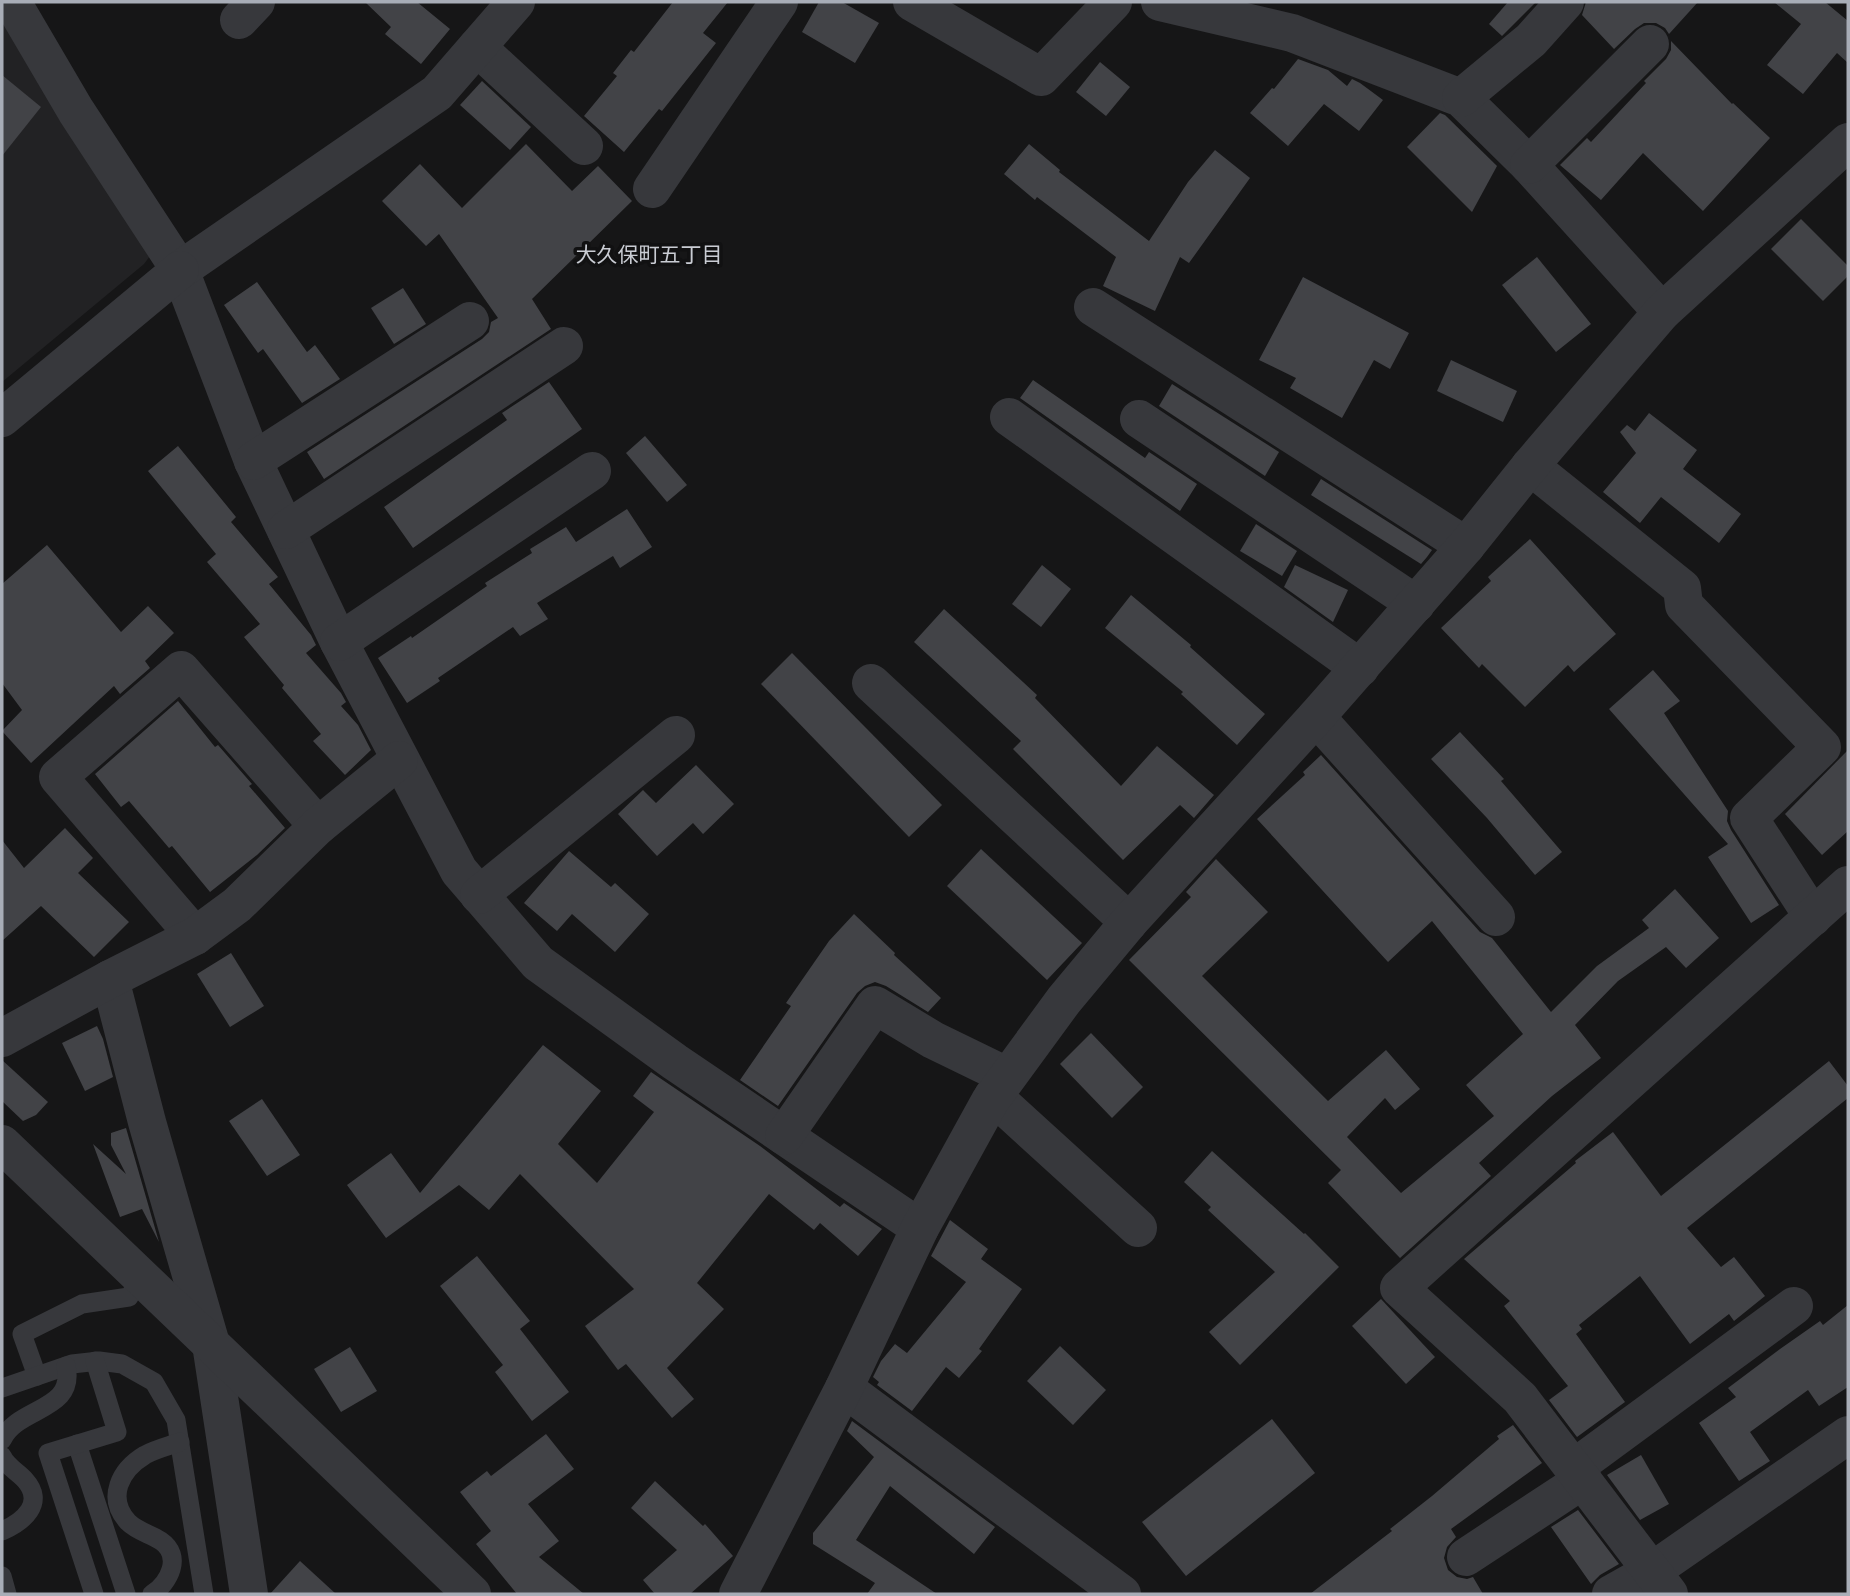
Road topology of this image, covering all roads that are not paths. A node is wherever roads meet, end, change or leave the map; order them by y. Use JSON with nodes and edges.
{"nodes":[{"id":1,"x":12,"y":2,"type":"edge"},
{"id":2,"x":779,"y":2,"type":"edge"},
{"id":3,"x":912,"y":2,"type":"edge"},
{"id":4,"x":1113,"y":2,"type":"edge"},
{"id":5,"x":1160,"y":2,"type":"edge"},
{"id":6,"x":1565,"y":2,"type":"edge"},
{"id":7,"x":492,"y":18,"type":"edge"},
{"id":8,"x":1650,"y":44,"type":"dead end"},
{"id":9,"x":1461,"y":98,"type":"junction"},
{"id":10,"x":1848,"y":142,"type":"edge"},
{"id":11,"x":583,"y":146,"type":"dead end"},
{"id":12,"x":1529,"y":165,"type":"junction"},
{"id":13,"x":652,"y":189,"type":"dead end"},
{"id":14,"x":180,"y":270,"type":"junction"},
{"id":15,"x":1093,"y":307,"type":"dead end"},
{"id":16,"x":1662,"y":312,"type":"junction"},
{"id":17,"x":470,"y":321,"type":"dead end"},
{"id":18,"x":564,"y":346,"type":"dead end"},
{"id":19,"x":1009,"y":417,"type":"dead end"},
{"id":20,"x":2,"y":418,"type":"edge"},
{"id":21,"x":1139,"y":419,"type":"dead end"},
{"id":22,"x":253,"y":461,"type":"junction"},
{"id":23,"x":1530,"y":466,"type":"junction"},
{"id":24,"x":592,"y":471,"type":"dead end"},
{"id":25,"x":286,"y":530,"type":"junction"},
{"id":26,"x":1466,"y":546,"type":"junction"},
{"id":27,"x":1416,"y":604,"type":"junction"},
{"id":28,"x":339,"y":642,"type":"junction"},
{"id":29,"x":1360,"y":668,"type":"junction"},
{"id":30,"x":871,"y":683,"type":"dead end"},
{"id":31,"x":1316,"y":718,"type":"junction"},
{"id":32,"x":676,"y":735,"type":"dead end"},
{"id":33,"x":399,"y":760,"type":"junction"},
{"id":34,"x":318,"y":826,"type":"junction"},
{"id":35,"x":1848,"y":885,"type":"edge"},
{"id":36,"x":479,"y":895,"type":"junction"},
{"id":37,"x":1496,"y":917,"type":"dead end"},
{"id":38,"x":1813,"y":917,"type":"junction"},
{"id":39,"x":1129,"y":922,"type":"junction"},
{"id":40,"x":195,"y":936,"type":"junction"},
{"id":41,"x":110,"y":979,"type":"junction"},
{"id":42,"x":2,"y":1038,"type":"edge"},
{"id":43,"x":1000,"y":1086,"type":"junction"},
{"id":44,"x":784,"y":1136,"type":"junction"},
{"id":45,"x":2,"y":1144,"type":"edge"},
{"id":46,"x":920,"y":1228,"type":"junction"},
{"id":47,"x":1138,"y":1228,"type":"dead end"},
{"id":48,"x":141,"y":1278,"type":"junction"},
{"id":49,"x":1794,"y":1306,"type":"dead end"},
{"id":50,"x":211,"y":1344,"type":"junction"},
{"id":51,"x":95,"y":1361,"type":"junction"},
{"id":52,"x":66,"y":1366,"type":"junction"},
{"id":53,"x":37,"y":1376,"type":"junction"},
{"id":54,"x":2,"y":1388,"type":"edge"},
{"id":55,"x":844,"y":1388,"type":"junction"},
{"id":56,"x":1848,"y":1435,"type":"edge"},
{"id":57,"x":2,"y":1440,"type":"edge"},
{"id":58,"x":180,"y":1442,"type":"junction"},
{"id":59,"x":77,"y":1444,"type":"junction"},
{"id":60,"x":2,"y":1455,"type":"edge"},
{"id":61,"x":1579,"y":1474,"type":"junction"},
{"id":62,"x":2,"y":1531,"type":"edge"},
{"id":63,"x":1466,"y":1557,"type":"dead end"},
{"id":64,"x":2,"y":1576,"type":"edge"},
{"id":65,"x":1660,"y":1583,"type":"edge"},
{"id":66,"x":8,"y":1594,"type":"edge"},
{"id":67,"x":94,"y":1594,"type":"edge"},
{"id":68,"x":126,"y":1594,"type":"edge"},
{"id":69,"x":152,"y":1594,"type":"edge"},
{"id":70,"x":204,"y":1594,"type":"edge"},
{"id":71,"x":249,"y":1594,"type":"edge"},
{"id":72,"x":472,"y":1594,"type":"edge"},
{"id":73,"x":738,"y":1594,"type":"edge"},
{"id":74,"x":1122,"y":1594,"type":"edge"},
{"id":75,"x":1611,"y":1594,"type":"edge"}],
"edges":[{"from":1,"to":14,"type":"street"},
{"from":2,"to":13,"type":"street"},
{"from":3,"to":4,"type":"street"},
{"from":5,"to":9,"type":"street"},
{"from":6,"to":9,"type":"street"},
{"from":7,"to":11,"type":"street"},
{"from":7,"to":14,"type":"street"},
{"from":8,"to":12,"type":"street"},
{"from":9,"to":12,"type":"street"},
{"from":10,"to":16,"type":"street"},
{"from":12,"to":16,"type":"street"},
{"from":14,"to":20,"type":"street"},
{"from":14,"to":22,"type":"street"},
{"from":15,"to":26,"type":"street"},
{"from":16,"to":23,"type":"street"},
{"from":17,"to":22,"type":"street"},
{"from":18,"to":25,"type":"street"},
{"from":19,"to":29,"type":"street"},
{"from":21,"to":27,"type":"street"},
{"from":22,"to":25,"type":"street"},
{"from":23,"to":26,"type":"street"},
{"from":23,"to":38,"type":"street"},
{"from":24,"to":28,"type":"street"},
{"from":25,"to":28,"type":"street"},
{"from":26,"to":27,"type":"street"},
{"from":27,"to":29,"type":"street"},
{"from":28,"to":33,"type":"street"},
{"from":29,"to":31,"type":"street"},
{"from":30,"to":39,"type":"street"},
{"from":31,"to":37,"type":"street"},
{"from":31,"to":39,"type":"street"},
{"from":32,"to":36,"type":"street"},
{"from":33,"to":34,"type":"street"},
{"from":33,"to":36,"type":"street"},
{"from":34,"to":40,"type":"street"},
{"from":34,"to":40,"type":"street"},
{"from":35,"to":38,"type":"street"},
{"from":36,"to":44,"type":"street"},
{"from":38,"to":61,"type":"street"},
{"from":39,"to":43,"type":"street"},
{"from":40,"to":41,"type":"street"},
{"from":41,"to":42,"type":"street"},
{"from":41,"to":50,"type":"street"},
{"from":43,"to":44,"type":"street"},
{"from":43,"to":46,"type":"street"},
{"from":43,"to":47,"type":"street"},
{"from":44,"to":46,"type":"street"},
{"from":45,"to":48,"type":"street"},
{"from":46,"to":55,"type":"street"},
{"from":48,"to":50,"type":"street"},
{"from":48,"to":53,"type":"lane"},
{"from":49,"to":61,"type":"street"},
{"from":50,"to":71,"type":"street"},
{"from":50,"to":72,"type":"street"},
{"from":51,"to":52,"type":"lane"},
{"from":51,"to":58,"type":"lane"},
{"from":51,"to":59,"type":"lane"},
{"from":52,"to":53,"type":"lane"},
{"from":52,"to":57,"type":"lane"},
{"from":53,"to":54,"type":"lane"},
{"from":55,"to":73,"type":"street"},
{"from":55,"to":74,"type":"street"},
{"from":56,"to":65,"type":"street"},
{"from":58,"to":69,"type":"lane"},
{"from":58,"to":70,"type":"lane"},
{"from":59,"to":67,"type":"lane"},
{"from":59,"to":68,"type":"lane"},
{"from":60,"to":62,"type":"lane"},
{"from":61,"to":63,"type":"street"},
{"from":61,"to":65,"type":"street"},
{"from":64,"to":66,"type":"lane"},
{"from":65,"to":75,"type":"street"}]}
